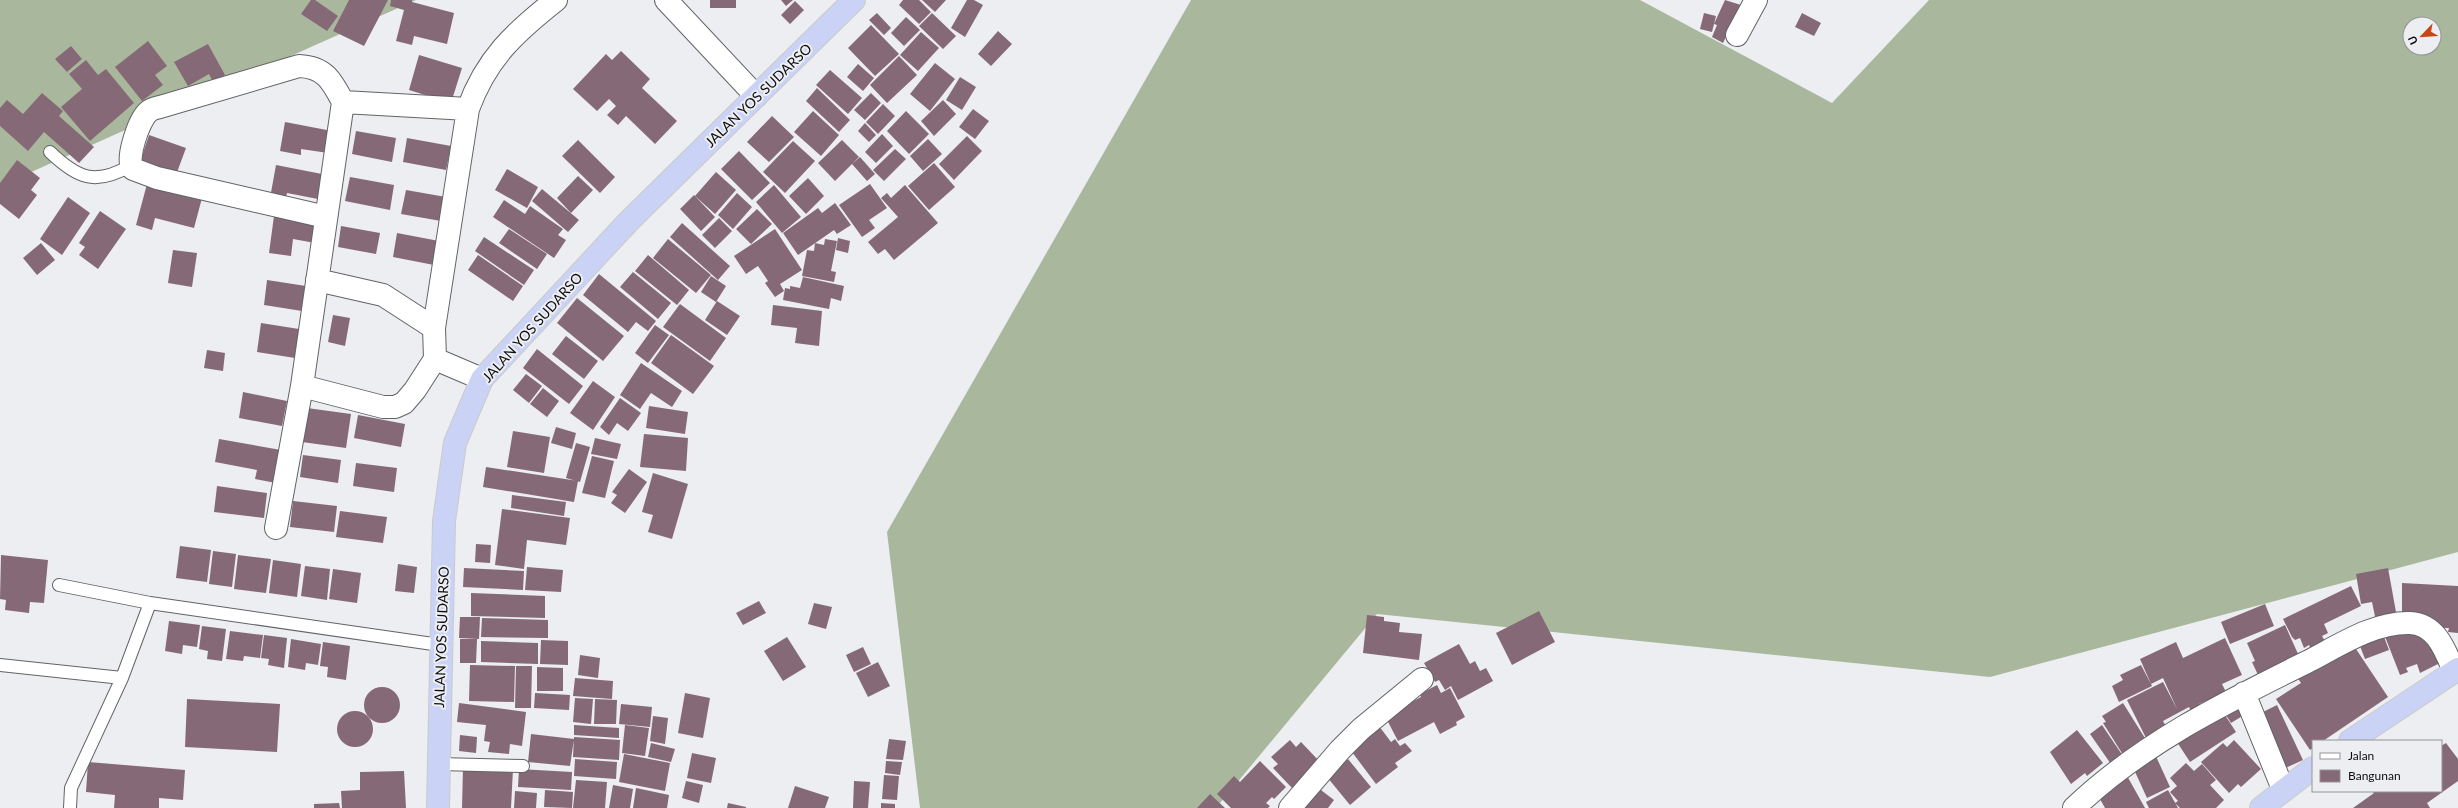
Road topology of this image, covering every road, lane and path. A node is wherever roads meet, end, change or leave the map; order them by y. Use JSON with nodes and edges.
{"nodes":[{"id":1,"x":556,"y":0,"type":"edge"},
{"id":2,"x":666,"y":0,"type":"edge"},
{"id":3,"x":854,"y":0,"type":"edge"},
{"id":4,"x":1756,"y":0,"type":"edge"},
{"id":5,"x":1738,"y":35,"type":"dead end"},
{"id":6,"x":756,"y":96,"type":"junction"},
{"id":7,"x":343,"y":102,"type":"junction"},
{"id":8,"x":468,"y":109,"type":"junction"},
{"id":9,"x":50,"y":152,"type":"dead end"},
{"id":10,"x":130,"y":166,"type":"junction"},
{"id":11,"x":326,"y":217,"type":"junction"},
{"id":12,"x":317,"y":280,"type":"junction"},
{"id":13,"x":434,"y":328,"type":"junction"},
{"id":14,"x":434,"y":359,"type":"junction"},
{"id":15,"x":482,"y":379,"type":"junction"},
{"id":16,"x":302,"y":386,"type":"junction"},
{"id":17,"x":276,"y":528,"type":"dead end"},
{"id":18,"x":59,"y":585,"type":"dead end"},
{"id":19,"x":150,"y":603,"type":"junction"},
{"id":20,"x":440,"y":644,"type":"junction"},
{"id":21,"x":0,"y":665,"type":"edge"},
{"id":22,"x":2456,"y":670,"type":"edge"},
{"id":23,"x":122,"y":678,"type":"junction"},
{"id":24,"x":1422,"y":679,"type":"dead end"},
{"id":25,"x":2244,"y":693,"type":"junction"},
{"id":26,"x":2351,"y":740,"type":"edge"},
{"id":27,"x":438,"y":764,"type":"junction"},
{"id":28,"x":523,"y":766,"type":"dead end"},
{"id":29,"x":2312,"y":769,"type":"edge"},
{"id":30,"x":2284,"y":789,"type":"junction"},
{"id":31,"x":70,"y":808,"type":"edge"},
{"id":32,"x":438,"y":808,"type":"edge"},
{"id":33,"x":1290,"y":808,"type":"edge"},
{"id":34,"x":2074,"y":808,"type":"edge"},
{"id":35,"x":2261,"y":808,"type":"edge"}],
"edges":[{"from":1,"to":8,"type":"street"},
{"from":2,"to":6,"type":"street"},
{"from":3,"to":6,"type":"highway","name":"JALAN YOS SUDARSO"},
{"from":4,"to":5,"type":"street"},
{"from":6,"to":15,"type":"highway","name":"JALAN YOS SUDARSO"},
{"from":7,"to":8,"type":"street"},
{"from":7,"to":10,"type":"street"},
{"from":7,"to":11,"type":"street"},
{"from":8,"to":13,"type":"street"},
{"from":9,"to":10,"type":"lane"},
{"from":10,"to":11,"type":"street"},
{"from":11,"to":12,"type":"street"},
{"from":12,"to":13,"type":"street"},
{"from":12,"to":16,"type":"street"},
{"from":13,"to":14,"type":"street"},
{"from":14,"to":15,"type":"street"},
{"from":14,"to":16,"type":"street"},
{"from":15,"to":20,"type":"highway","name":"JALAN YOS SUDARSO"},
{"from":16,"to":17,"type":"street"},
{"from":18,"to":19,"type":"lane"},
{"from":19,"to":20,"type":"lane"},
{"from":19,"to":23,"type":"lane"},
{"from":20,"to":27,"type":"highway","name":"JALAN YOS SUDARSO"},
{"from":21,"to":23,"type":"lane"},
{"from":22,"to":25,"type":"street"},
{"from":22,"to":26,"type":"highway"},
{"from":23,"to":31,"type":"lane"},
{"from":24,"to":33,"type":"street"},
{"from":25,"to":30,"type":"street"},
{"from":25,"to":34,"type":"street"},
{"from":27,"to":28,"type":"lane"},
{"from":27,"to":32,"type":"highway","name":"JALAN YOS SUDARSO"},
{"from":29,"to":30,"type":"highway"},
{"from":30,"to":35,"type":"highway"}]}
